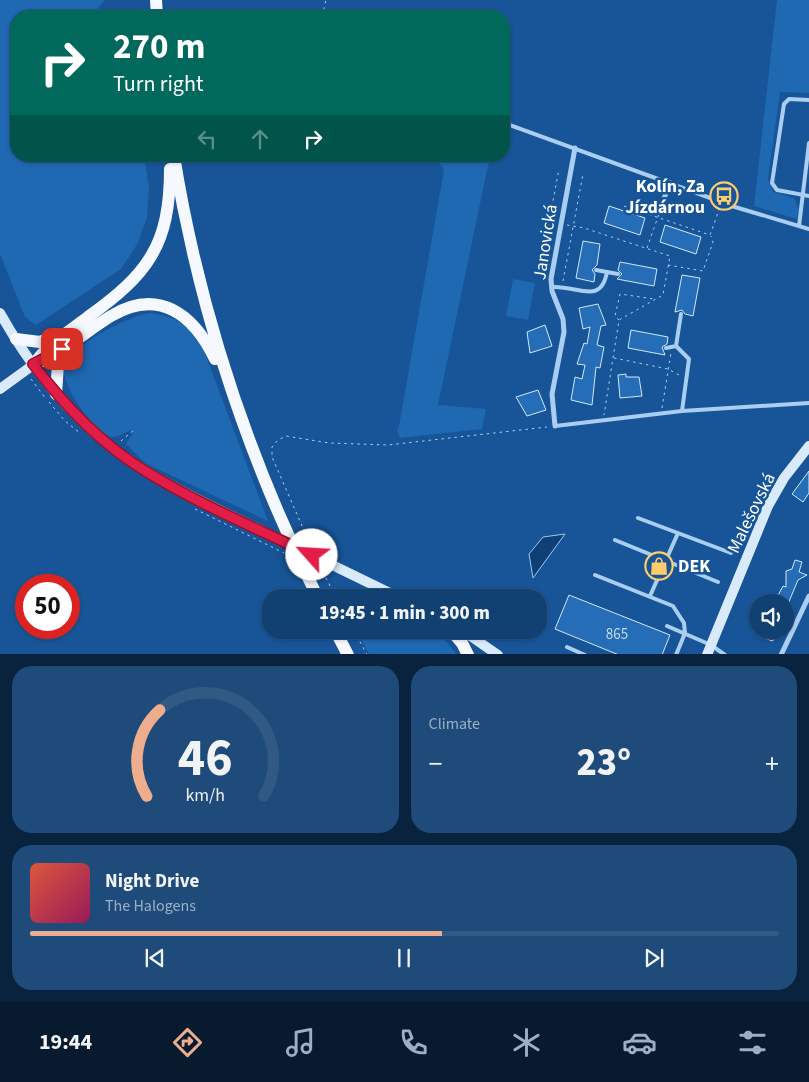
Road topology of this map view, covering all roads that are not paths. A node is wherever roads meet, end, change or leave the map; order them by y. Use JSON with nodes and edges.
{"nodes":[{"id":1,"x":809,"y":100,"type":"edge"},
{"id":2,"x":510,"y":125,"type":"edge"},
{"id":3,"x":809,"y":143,"type":"edge"},
{"id":4,"x":575,"y":148,"type":"junction"},
{"id":5,"x":169,"y":162,"type":"edge"},
{"id":6,"x":175,"y":162,"type":"edge"},
{"id":7,"x":669,"y":182,"type":"junction"},
{"id":8,"x":802,"y":195,"type":"junction"},
{"id":9,"x":809,"y":196,"type":"edge"},
{"id":10,"x":662,"y":206,"type":"road end"},
{"id":11,"x":799,"y":226,"type":"junction"},
{"id":12,"x":809,"y":229,"type":"edge"},
{"id":13,"x":596,"y":270,"type":"dead end"},
{"id":14,"x":607,"y":272,"type":"junction"},
{"id":15,"x":618,"y":274,"type":"dead end"},
{"id":16,"x":552,"y":287,"type":"junction"},
{"id":17,"x":0,"y":312,"type":"edge"},
{"id":18,"x":681,"y":314,"type":"dead end"},
{"id":19,"x":74,"y":335,"type":"junction"},
{"id":20,"x":16,"y":339,"type":"junction"},
{"id":21,"x":676,"y":346,"type":"junction"},
{"id":22,"x":668,"y":348,"type":"road end"},
{"id":23,"x":33,"y":364,"type":"junction"},
{"id":24,"x":0,"y":389,"type":"edge"},
{"id":25,"x":56,"y":394,"type":"junction"},
{"id":26,"x":809,"y":403,"type":"edge"},
{"id":27,"x":238,"y":409,"type":"junction"},
{"id":28,"x":682,"y":411,"type":"junction"},
{"id":29,"x":555,"y":426,"type":"joint"},
{"id":30,"x":809,"y":446,"type":"edge"},
{"id":31,"x":638,"y":518,"type":"dead end"},
{"id":32,"x":678,"y":533,"type":"junction"},
{"id":33,"x":615,"y":540,"type":"dead end"},
{"id":34,"x":731,"y":553,"type":"dead end"},
{"id":35,"x":666,"y":561,"type":"junction"},
{"id":36,"x":595,"y":574,"type":"dead end"},
{"id":37,"x":718,"y":582,"type":"dead end"},
{"id":38,"x":314,"y":589,"type":"edge"},
{"id":39,"x":382,"y":589,"type":"edge"},
{"id":40,"x":650,"y":596,"type":"junction"},
{"id":41,"x":809,"y":596,"type":"edge"},
{"id":42,"x":667,"y":626,"type":"dead end"},
{"id":43,"x":685,"y":633,"type":"junction"},
{"id":44,"x":340,"y":639,"type":"edge"},
{"id":45,"x":459,"y":639,"type":"edge"},
{"id":46,"x":476,"y":639,"type":"edge"},
{"id":47,"x":567,"y":647,"type":"dead end"},
{"id":48,"x":709,"y":650,"type":"edge"},
{"id":49,"x":348,"y":654,"type":"edge"},
{"id":50,"x":468,"y":654,"type":"edge"},
{"id":51,"x":498,"y":654,"type":"edge"},
{"id":52,"x":585,"y":654,"type":"edge"},
{"id":53,"x":676,"y":654,"type":"edge"},
{"id":54,"x":726,"y":654,"type":"edge"},
{"id":55,"x":781,"y":654,"type":"edge"}],
"edges":[{"from":1,"to":8,"type":"lane"},
{"from":2,"to":4,"type":"lane"},
{"from":3,"to":8,"type":"lane"},
{"from":4,"to":7,"type":"lane"},
{"from":4,"to":16,"type":"street","name":"Janovická"},
{"from":5,"to":19,"type":"main road"},
{"from":6,"to":27,"type":"main road"},
{"from":7,"to":10,"type":"street"},
{"from":7,"to":11,"type":"lane"},
{"from":8,"to":9,"type":"lane"},
{"from":8,"to":11,"type":"lane"},
{"from":11,"to":12,"type":"lane"},
{"from":13,"to":14,"type":"lane"},
{"from":14,"to":15,"type":"lane"},
{"from":14,"to":16,"type":"lane"},
{"from":16,"to":29,"type":"street","name":"Janovická"},
{"from":17,"to":20,"type":"main road"},
{"from":18,"to":21,"type":"lane"},
{"from":19,"to":20,"type":"main road"},
{"from":19,"to":23,"type":"main road"},
{"from":19,"to":25,"type":"main road"},
{"from":19,"to":27,"type":"main road"},
{"from":20,"to":23,"type":"main road"},
{"from":21,"to":22,"type":"lane"},
{"from":21,"to":28,"type":"lane"},
{"from":23,"to":24,"type":"main road"},
{"from":23,"to":25,"type":"main road"},
{"from":25,"to":39,"type":"main road"},
{"from":26,"to":28,"type":"lane"},
{"from":27,"to":38,"type":"main road"},
{"from":28,"to":29,"type":"lane"},
{"from":30,"to":48,"type":"main road","name":"Malešovská"},
{"from":31,"to":32,"type":"lane"},
{"from":32,"to":34,"type":"lane"},
{"from":32,"to":35,"type":"lane"},
{"from":33,"to":35,"type":"lane"},
{"from":35,"to":37,"type":"lane"},
{"from":35,"to":40,"type":"lane"},
{"from":36,"to":40,"type":"lane"},
{"from":40,"to":43,"type":"lane"},
{"from":41,"to":55,"type":"street"},
{"from":42,"to":43,"type":"lane"},
{"from":43,"to":48,"type":"lane"},
{"from":43,"to":53,"type":"lane"},
{"from":44,"to":49,"type":"main road"},
{"from":45,"to":50,"type":"main road"},
{"from":46,"to":51,"type":"main road"},
{"from":47,"to":52,"type":"lane"},
{"from":48,"to":54,"type":"lane"}]}
